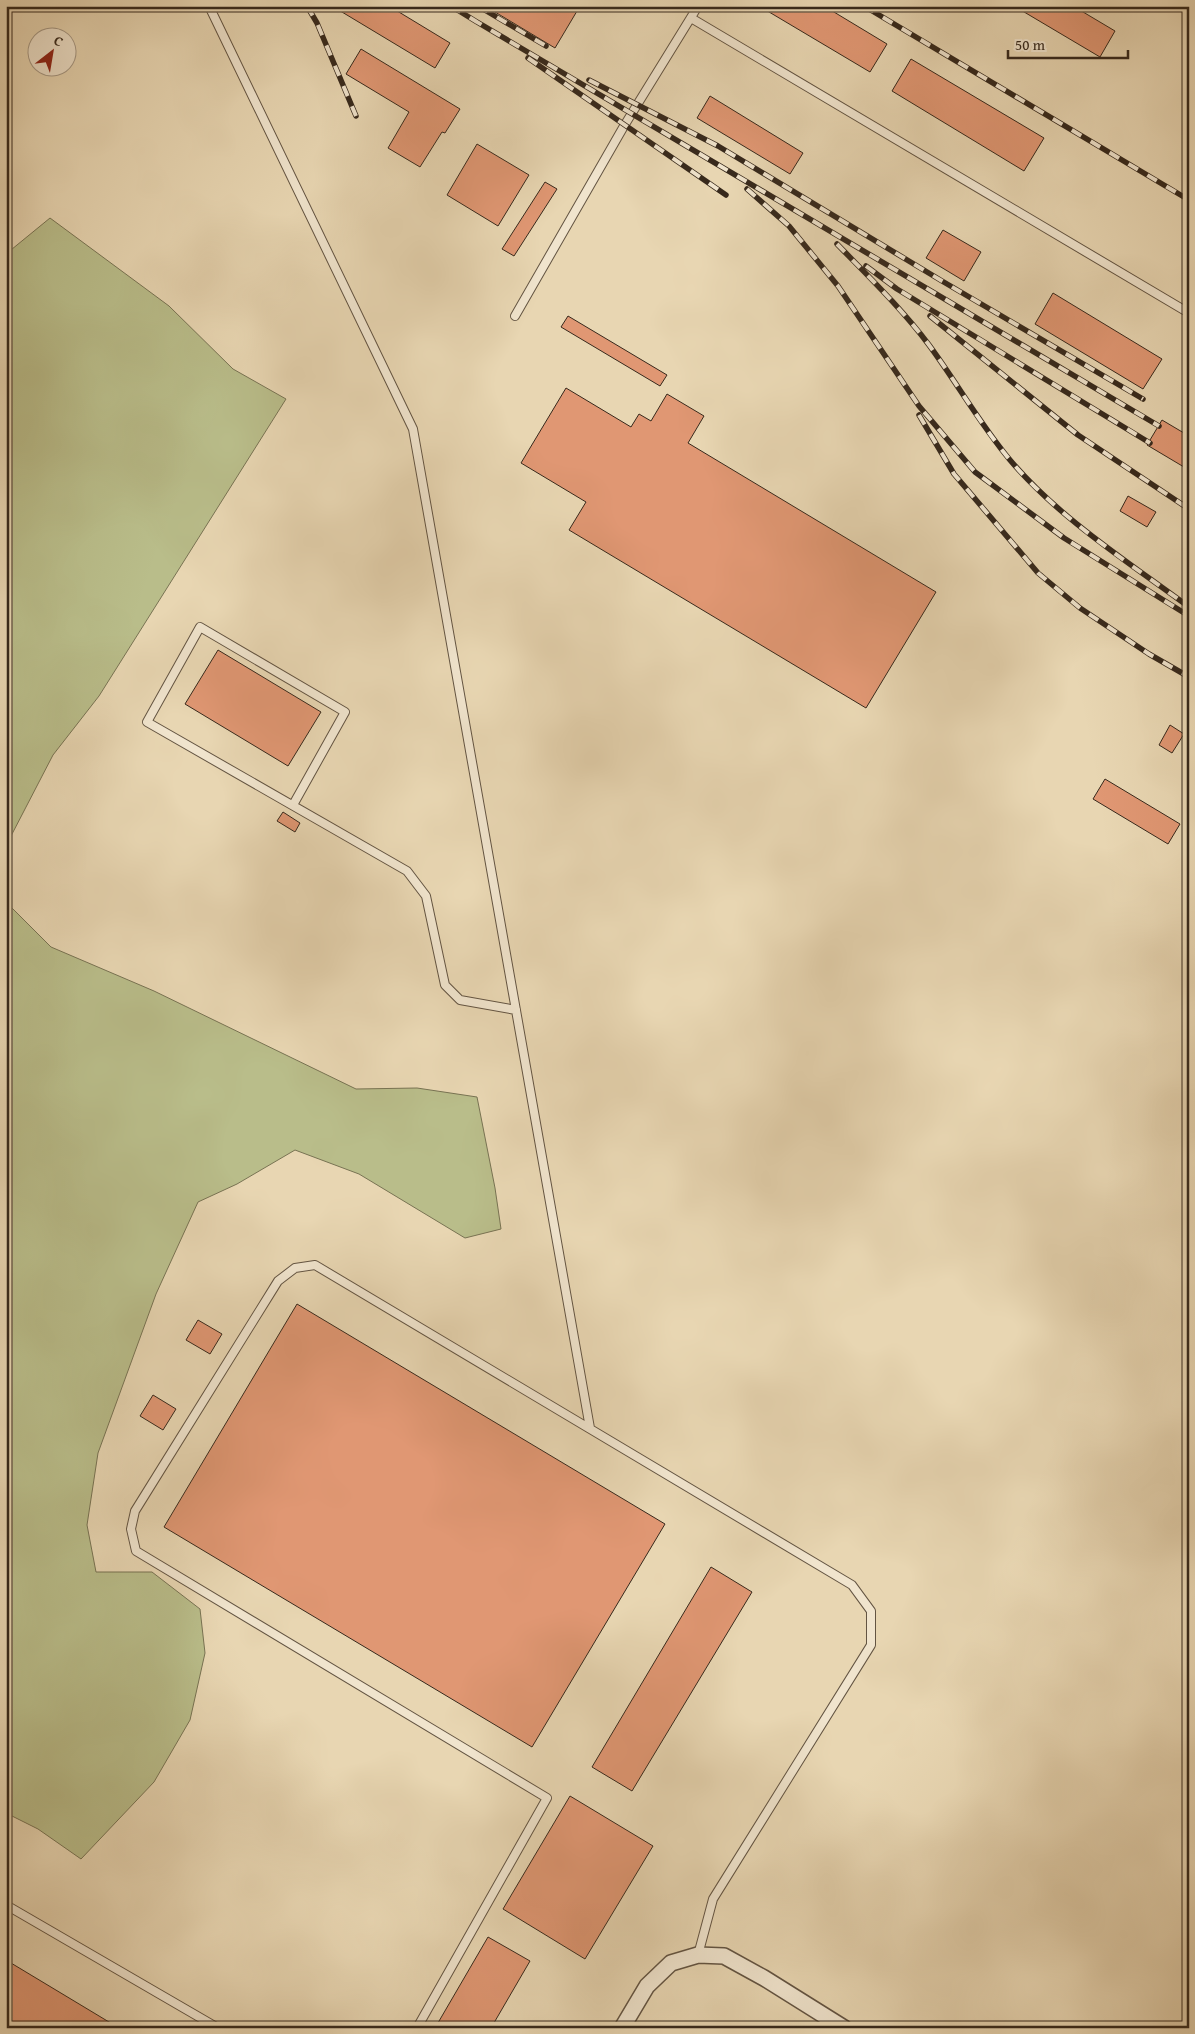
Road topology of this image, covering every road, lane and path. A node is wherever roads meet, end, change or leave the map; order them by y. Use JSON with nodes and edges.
{"nodes":[{"id":1,"x":209,"y":6,"type":"edge"},
{"id":2,"x":698,"y":6,"type":"edge"},
{"id":3,"x":691,"y":18,"type":"junction"},
{"id":4,"x":1189,"y":313,"type":"edge"},
{"id":5,"x":515,"y":316,"type":"dead end"},
{"id":6,"x":293,"y":805,"type":"junction"},
{"id":7,"x":516,"y":1010,"type":"junction"},
{"id":8,"x":590,"y":1428,"type":"junction"},
{"id":9,"x":6,"y":1905,"type":"edge"},
{"id":10,"x":698,"y":1955,"type":"junction"},
{"id":11,"x":218,"y":2028,"type":"edge"},
{"id":12,"x":417,"y":2028,"type":"edge"},
{"id":13,"x":622,"y":2028,"type":"edge"},
{"id":14,"x":844,"y":2028,"type":"edge"}],
"edges":[{"from":1,"to":7,"type":"lane"},
{"from":2,"to":3,"type":"lane"},
{"from":3,"to":4,"type":"lane"},
{"from":3,"to":5,"type":"lane"},
{"from":6,"to":6,"type":"lane"},
{"from":6,"to":7,"type":"lane"},
{"from":7,"to":8,"type":"lane"},
{"from":8,"to":10,"type":"lane"},
{"from":8,"to":12,"type":"lane"},
{"from":9,"to":11,"type":"lane"},
{"from":10,"to":13,"type":"street"},
{"from":10,"to":14,"type":"street"}]}
